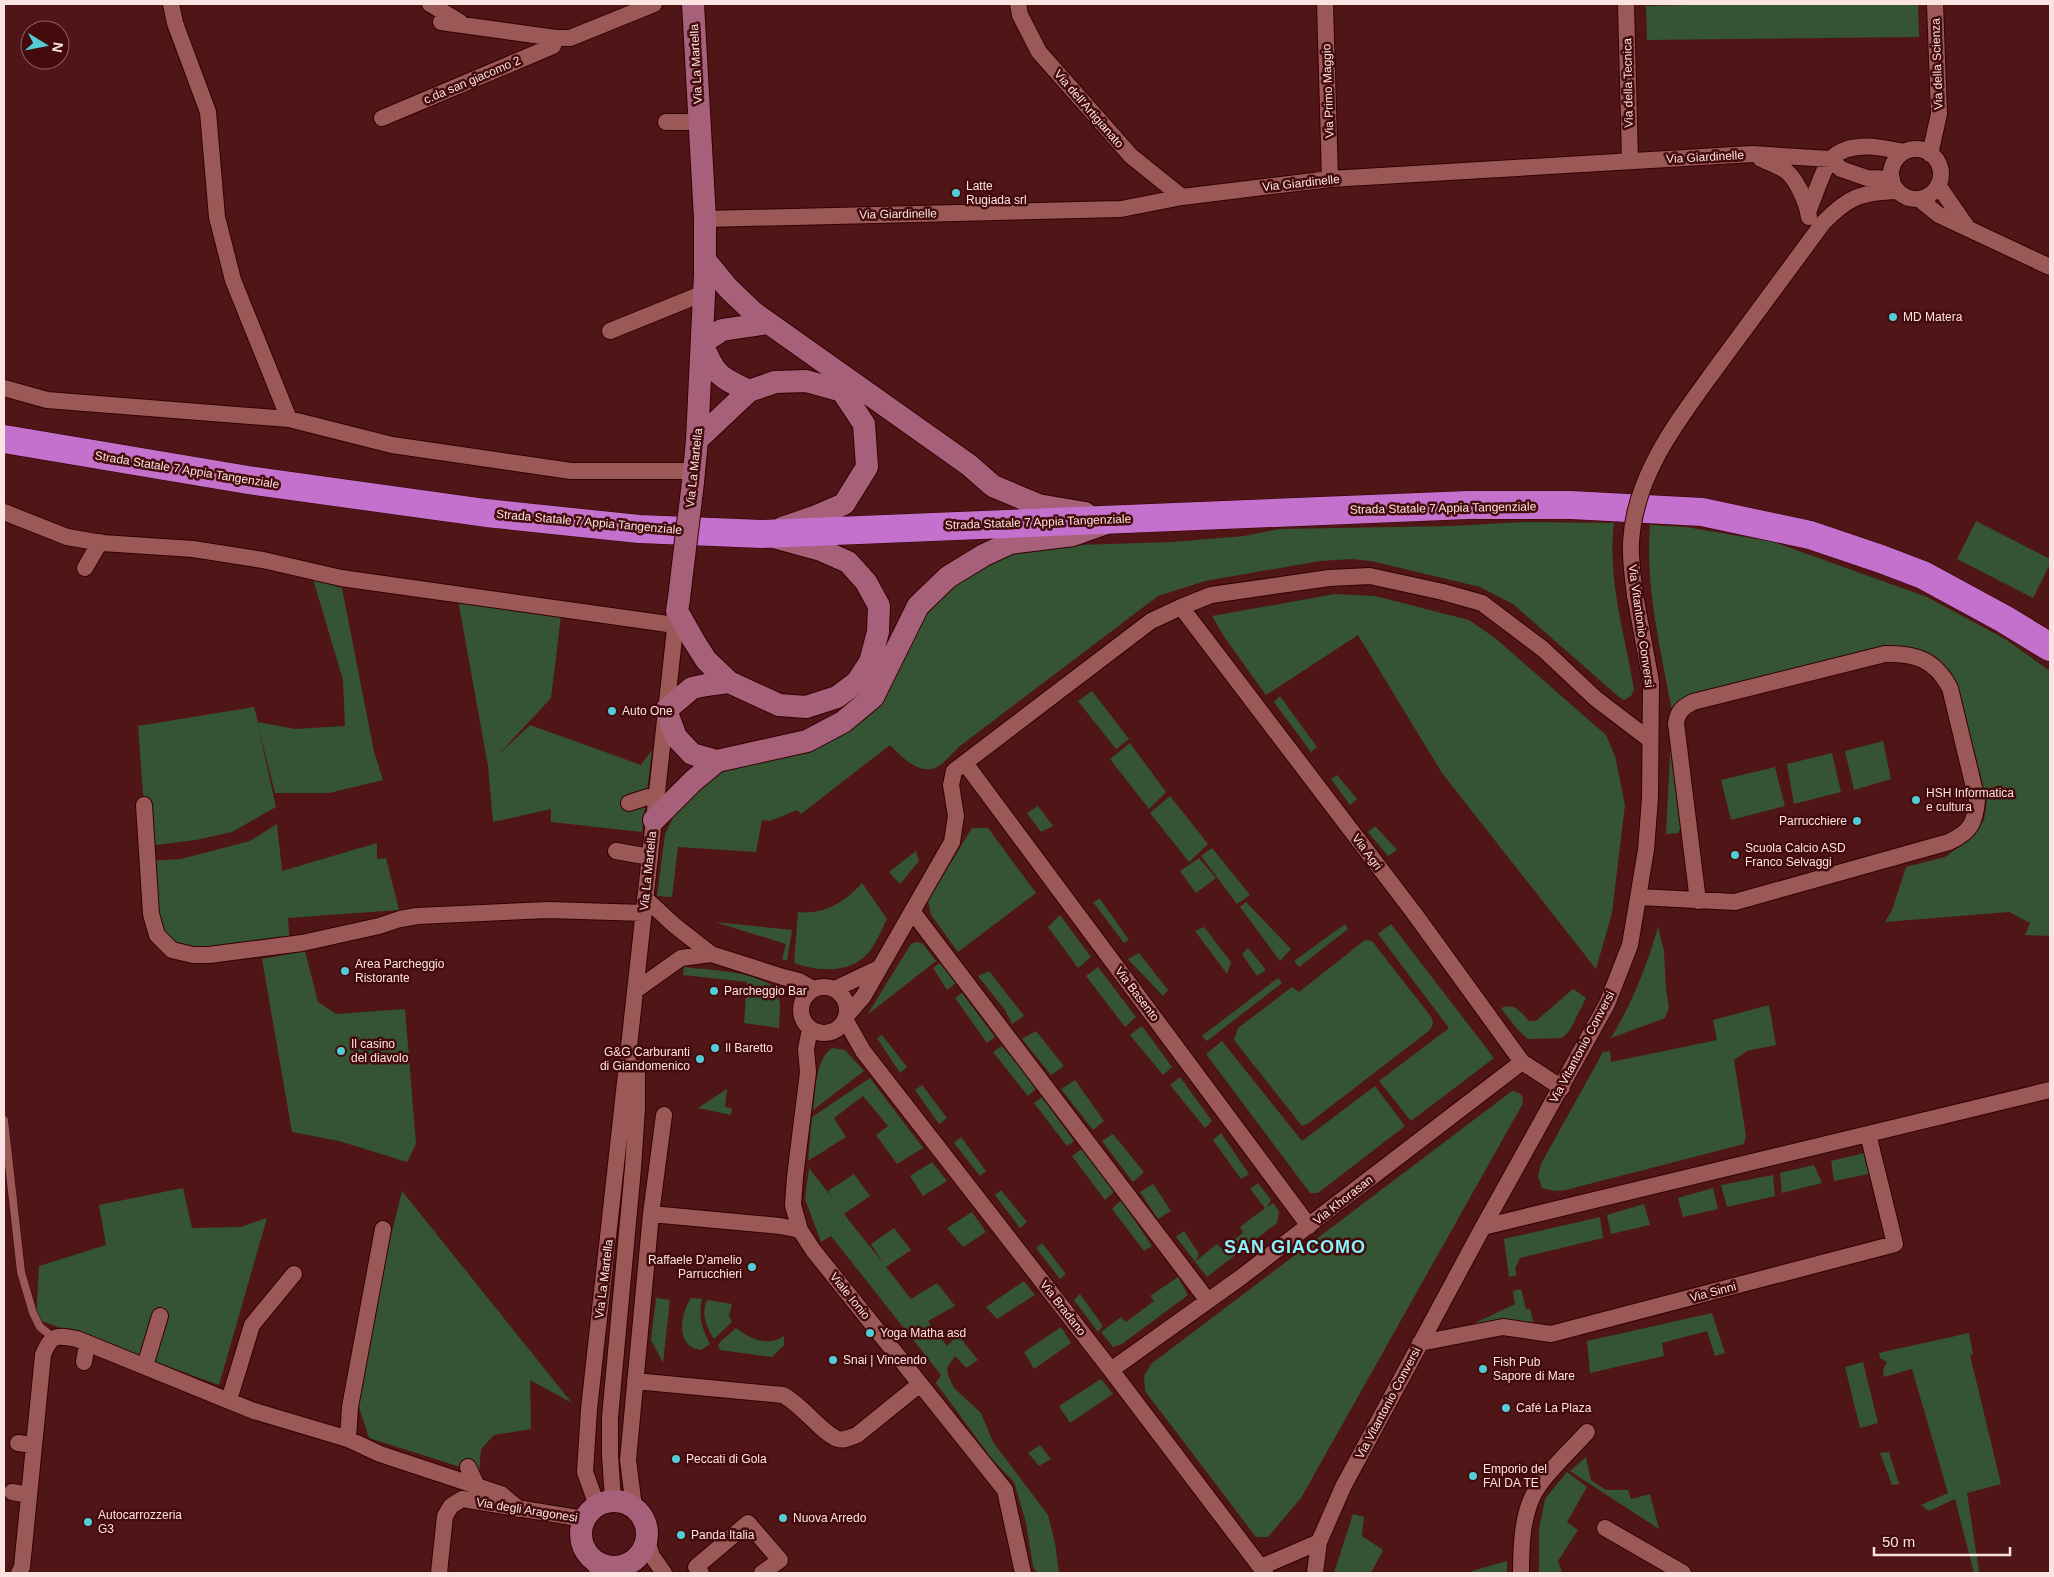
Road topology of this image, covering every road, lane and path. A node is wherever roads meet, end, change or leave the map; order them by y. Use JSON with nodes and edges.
{"nodes":[{"id":1,"x":171,"y":4,"type":"edge"},
{"id":2,"x":430,"y":4,"type":"edge"},
{"id":3,"x":654,"y":4,"type":"edge"},
{"id":4,"x":693,"y":4,"type":"edge"},
{"id":5,"x":1018,"y":4,"type":"edge"},
{"id":6,"x":1325,"y":4,"type":"edge"},
{"id":7,"x":1626,"y":4,"type":"edge"},
{"id":8,"x":1935,"y":4,"type":"edge"},
{"id":9,"x":441,"y":22,"type":"dead end"},
{"id":10,"x":464,"y":25,"type":"junction"},
{"id":11,"x":556,"y":38,"type":"junction"},
{"id":12,"x":382,"y":118,"type":"dead end"},
{"id":13,"x":666,"y":122,"type":"dead end"},
{"id":14,"x":700,"y":122,"type":"junction"},
{"id":15,"x":1904,"y":152,"type":"junction"},
{"id":16,"x":1752,"y":154,"type":"junction"},
{"id":17,"x":1930,"y":154,"type":"junction"},
{"id":18,"x":1830,"y":159,"type":"junction"},
{"id":19,"x":1630,"y":161,"type":"junction"},
{"id":20,"x":1330,"y":179,"type":"junction"},
{"id":21,"x":1895,"y":185,"type":"junction"},
{"id":22,"x":1938,"y":186,"type":"junction"},
{"id":23,"x":1182,"y":197,"type":"junction"},
{"id":24,"x":1919,"y":199,"type":"junction"},
{"id":25,"x":1808,"y":212,"type":"junction"},
{"id":26,"x":705,"y":219,"type":"junction"},
{"id":27,"x":1967,"y":227,"type":"junction"},
{"id":28,"x":1804,"y":252,"type":"junction"},
{"id":29,"x":705,"y":260,"type":"junction"},
{"id":30,"x":2050,"y":267,"type":"edge"},
{"id":31,"x":704,"y":293,"type":"junction"},
{"id":32,"x":768,"y":323,"type":"junction"},
{"id":33,"x":610,"y":330,"type":"dead end"},
{"id":34,"x":702,"y":343,"type":"junction"},
{"id":35,"x":4,"y":388,"type":"edge"},
{"id":36,"x":749,"y":391,"type":"junction"},
{"id":37,"x":290,"y":419,"type":"junction"},
{"id":38,"x":4,"y":439,"type":"edge"},
{"id":39,"x":698,"y":440,"type":"junction"},
{"id":40,"x":693,"y":477,"type":"junction"},
{"id":41,"x":4,"y":512,"type":"edge"},
{"id":42,"x":1119,"y":519,"type":"junction"},
{"id":43,"x":762,"y":534,"type":"junction"},
{"id":44,"x":100,"y":542,"type":"junction"},
{"id":45,"x":85,"y":568,"type":"dead end"},
{"id":46,"x":1180,"y":606,"type":"junction"},
{"id":47,"x":677,"y":612,"type":"junction"},
{"id":48,"x":2050,"y":647,"type":"edge"},
{"id":49,"x":729,"y":682,"type":"junction"},
{"id":50,"x":666,"y":710,"type":"junction"},
{"id":51,"x":1650,"y":740,"type":"junction"},
{"id":52,"x":717,"y":762,"type":"junction"},
{"id":53,"x":965,"y":763,"type":"junction"},
{"id":54,"x":657,"y":794,"type":"junction"},
{"id":55,"x":629,"y":803,"type":"dead end"},
{"id":56,"x":144,"y":805,"type":"dead end"},
{"id":57,"x":654,"y":820,"type":"junction"},
{"id":58,"x":616,"y":851,"type":"dead end"},
{"id":59,"x":650,"y":857,"type":"junction"},
{"id":60,"x":1639,"y":897,"type":"junction"},
{"id":61,"x":1698,"y":901,"type":"junction"},
{"id":62,"x":644,"y":906,"type":"junction"},
{"id":63,"x":912,"y":911,"type":"junction"},
{"id":64,"x":711,"y":954,"type":"junction"},
{"id":65,"x":878,"y":970,"type":"junction"},
{"id":66,"x":783,"y":977,"type":"junction"},
{"id":67,"x":836,"y":989,"type":"junction"},
{"id":68,"x":636,"y":990,"type":"junction"},
{"id":69,"x":813,"y":990,"type":"junction"},
{"id":70,"x":801,"y":1009,"type":"junction"},
{"id":71,"x":633,"y":1020,"type":"junction"},
{"id":72,"x":833,"y":1026,"type":"junction"},
{"id":73,"x":1522,"y":1062,"type":"junction"},
{"id":74,"x":1562,"y":1088,"type":"junction"},
{"id":75,"x":2050,"y":1090,"type":"edge"},
{"id":76,"x":664,"y":1115,"type":"dead end"},
{"id":77,"x":4,"y":1120,"type":"edge"},
{"id":78,"x":4,"y":1126,"type":"edge"},
{"id":79,"x":1868,"y":1134,"type":"junction"},
{"id":80,"x":651,"y":1214,"type":"junction"},
{"id":81,"x":1309,"y":1226,"type":"junction"},
{"id":82,"x":1483,"y":1227,"type":"junction"},
{"id":83,"x":383,"y":1229,"type":"dead end"},
{"id":84,"x":800,"y":1230,"type":"junction"},
{"id":85,"x":294,"y":1274,"type":"dead end"},
{"id":86,"x":1208,"y":1301,"type":"junction"},
{"id":87,"x":160,"y":1316,"type":"dead end"},
{"id":88,"x":54,"y":1338,"type":"junction"},
{"id":89,"x":87,"y":1343,"type":"junction"},
{"id":90,"x":1420,"y":1344,"type":"junction"},
{"id":91,"x":84,"y":1362,"type":"dead end"},
{"id":92,"x":145,"y":1366,"type":"junction"},
{"id":93,"x":1112,"y":1370,"type":"junction"},
{"id":94,"x":635,"y":1381,"type":"junction"},
{"id":95,"x":920,"y":1384,"type":"junction"},
{"id":96,"x":228,"y":1400,"type":"junction"},
{"id":97,"x":1587,"y":1432,"type":"dead end"},
{"id":98,"x":348,"y":1439,"type":"junction"},
{"id":99,"x":468,"y":1468,"type":"dead end"},
{"id":100,"x":477,"y":1486,"type":"junction"},
{"id":101,"x":12,"y":1492,"type":"dead end"},
{"id":102,"x":29,"y":1495,"type":"junction"},
{"id":103,"x":634,"y":1507,"type":"junction"},
{"id":104,"x":598,"y":1508,"type":"junction"},
{"id":105,"x":519,"y":1509,"type":"junction"},
{"id":106,"x":1605,"y":1528,"type":"dead end"},
{"id":107,"x":646,"y":1541,"type":"junction"},
{"id":108,"x":1319,"y":1542,"type":"junction"},
{"id":109,"x":606,"y":1568,"type":"edge"},
{"id":110,"x":1263,"y":1570,"type":"edge"},
{"id":111,"x":19,"y":1573,"type":"edge"},
{"id":112,"x":439,"y":1573,"type":"edge"},
{"id":113,"x":664,"y":1573,"type":"edge"},
{"id":114,"x":701,"y":1573,"type":"edge"},
{"id":115,"x":762,"y":1573,"type":"edge"},
{"id":116,"x":1023,"y":1573,"type":"edge"},
{"id":117,"x":1315,"y":1573,"type":"edge"},
{"id":118,"x":1521,"y":1573,"type":"edge"},
{"id":119,"x":1683,"y":1573,"type":"edge"}],
"edges":[{"from":1,"to":37,"type":"street"},
{"from":2,"to":10,"type":"street","name":"c.da san giacomo 2"},
{"from":3,"to":11,"type":"street","name":"c.da san giacomo 2"},
{"from":4,"to":14,"type":"street","name":"Via La Martella"},
{"from":5,"to":23,"type":"street","name":"Via dell'Artigianato"},
{"from":6,"to":20,"type":"street","name":"Via Primo Maggio"},
{"from":7,"to":19,"type":"street","name":"Via della Tecnica"},
{"from":8,"to":17,"type":"street","name":"Via della Scienza"},
{"from":9,"to":10,"type":"street","name":"c.da san giacomo 2"},
{"from":10,"to":11,"type":"street","name":"c.da san giacomo 2"},
{"from":11,"to":12,"type":"street","name":"c.da san giacomo 2"},
{"from":13,"to":14,"type":"street","name":"Via La Martella"},
{"from":14,"to":26,"type":"street","name":"Via La Martella"},
{"from":15,"to":17,"type":"street"},
{"from":15,"to":18,"type":"street"},
{"from":15,"to":21,"type":"street"},
{"from":16,"to":18,"type":"street","name":"Via Giardinelle"},
{"from":16,"to":19,"type":"street","name":"Via Giardinelle"},
{"from":16,"to":25,"type":"street","name":"Via Vitantonio Conversi"},
{"from":17,"to":22,"type":"street"},
{"from":18,"to":21,"type":"street","name":"Via Giardinelle"},
{"from":18,"to":25,"type":"street"},
{"from":19,"to":20,"type":"street","name":"Via Giardinelle"},
{"from":20,"to":23,"type":"street","name":"Via Giardinelle"},
{"from":21,"to":24,"type":"street"},
{"from":21,"to":28,"type":"street","name":"Via Vitantonio Conversi"},
{"from":22,"to":24,"type":"street"},
{"from":22,"to":27,"type":"street"},
{"from":23,"to":26,"type":"street","name":"Via Giardinelle"},
{"from":24,"to":27,"type":"street"},
{"from":25,"to":28,"type":"street","name":"Via Vitantonio Conversi"},
{"from":26,"to":29,"type":"street","name":"Via La Martella"},
{"from":27,"to":30,"type":"street"},
{"from":28,"to":51,"type":"street","name":"Via Vitantonio Conversi","bridge":true},
{"from":29,"to":31,"type":"street","name":"Via La Martella"},
{"from":29,"to":32,"type":"street"},
{"from":31,"to":33,"type":"street"},
{"from":31,"to":34,"type":"street","name":"Via La Martella"},
{"from":32,"to":34,"type":"street"},
{"from":32,"to":42,"type":"street"},
{"from":34,"to":36,"type":"street"},
{"from":34,"to":39,"type":"street","name":"Via La Martella"},
{"from":35,"to":37,"type":"street"},
{"from":36,"to":39,"type":"street"},
{"from":36,"to":43,"type":"street"},
{"from":37,"to":40,"type":"street"},
{"from":38,"to":43,"type":"highway","name":"Strada Statale 7 Appia Tangenziale"},
{"from":39,"to":40,"type":"street","name":"Via La Martella"},
{"from":40,"to":47,"type":"street","name":"Via La Martella","bridge":true},
{"from":41,"to":44,"type":"street"},
{"from":42,"to":43,"type":"highway","name":"Strada Statale 7 Appia Tangenziale"},
{"from":42,"to":48,"type":"highway","name":"Strada Statale 7 Appia Tangenziale"},
{"from":42,"to":52,"type":"street"},
{"from":43,"to":49,"type":"street"},
{"from":44,"to":45,"type":"street"},
{"from":44,"to":47,"type":"street"},
{"from":46,"to":51,"type":"street"},
{"from":46,"to":53,"type":"street"},
{"from":46,"to":73,"type":"street","name":"Via Agri"},
{"from":47,"to":49,"type":"street"},
{"from":47,"to":50,"type":"street","name":"Via La Martella"},
{"from":49,"to":50,"type":"street"},
{"from":50,"to":52,"type":"street"},
{"from":50,"to":54,"type":"street","name":"Via La Martella"},
{"from":51,"to":60,"type":"street","name":"Via Vitantonio Conversi"},
{"from":52,"to":57,"type":"street"},
{"from":53,"to":63,"type":"street"},
{"from":53,"to":81,"type":"street","name":"Via Basento"},
{"from":54,"to":55,"type":"street"},
{"from":54,"to":57,"type":"street","name":"Via La Martella"},
{"from":56,"to":62,"type":"street"},
{"from":57,"to":59,"type":"street","name":"Via La Martella"},
{"from":58,"to":59,"type":"street"},
{"from":59,"to":62,"type":"street","name":"Via La Martella"},
{"from":60,"to":61,"type":"street"},
{"from":60,"to":74,"type":"street","name":"Via Vitantonio Conversi"},
{"from":61,"to":61,"type":"street"},
{"from":62,"to":64,"type":"street"},
{"from":62,"to":68,"type":"street","name":"Via La Martella"},
{"from":63,"to":65,"type":"street"},
{"from":63,"to":86,"type":"street"},
{"from":64,"to":66,"type":"street"},
{"from":64,"to":68,"type":"street"},
{"from":65,"to":67,"type":"street"},
{"from":65,"to":72,"type":"street"},
{"from":66,"to":69,"type":"street"},
{"from":66,"to":70,"type":"street"},
{"from":67,"to":69,"type":"street"},
{"from":67,"to":72,"type":"street"},
{"from":68,"to":71,"type":"street","name":"Via La Martella"},
{"from":69,"to":70,"type":"street"},
{"from":70,"to":72,"type":"street"},
{"from":71,"to":104,"type":"street","name":"Via La Martella"},
{"from":71,"to":104,"type":"street","name":"Via La Martella"},
{"from":72,"to":84,"type":"street","name":"Viale Ionio"},
{"from":72,"to":93,"type":"street","name":"Via Bradano"},
{"from":73,"to":74,"type":"street","name":"Via Agri"},
{"from":73,"to":81,"type":"street","name":"Via Khorasan"},
{"from":74,"to":82,"type":"street","name":"Via Vitantonio Conversi"},
{"from":75,"to":79,"type":"street"},
{"from":76,"to":80,"type":"street"},
{"from":77,"to":78,"type":"lane"},
{"from":78,"to":88,"type":"lane"},
{"from":79,"to":82,"type":"street"},
{"from":79,"to":90,"type":"street","name":"Via Sinni"},
{"from":80,"to":84,"type":"street"},
{"from":80,"to":94,"type":"street"},
{"from":81,"to":86,"type":"street","name":"Via Khorasan"},
{"from":82,"to":90,"type":"street","name":"Via Vitantonio Conversi"},
{"from":83,"to":98,"type":"street"},
{"from":84,"to":95,"type":"street","name":"Viale Ionio"},
{"from":85,"to":96,"type":"street"},
{"from":86,"to":93,"type":"street","name":"Via Khorasan"},
{"from":87,"to":92,"type":"street"},
{"from":88,"to":89,"type":"street"},
{"from":88,"to":102,"type":"street"},
{"from":89,"to":91,"type":"street"},
{"from":89,"to":92,"type":"street"},
{"from":90,"to":108,"type":"street","name":"Via Vitantonio Conversi"},
{"from":92,"to":96,"type":"street"},
{"from":93,"to":110,"type":"street","name":"Via Bradano"},
{"from":94,"to":95,"type":"street"},
{"from":94,"to":103,"type":"street"},
{"from":95,"to":116,"type":"street","name":"Viale Ionio"},
{"from":96,"to":98,"type":"street"},
{"from":97,"to":118,"type":"street"},
{"from":98,"to":100,"type":"street"},
{"from":99,"to":100,"type":"street"},
{"from":100,"to":105,"type":"street"},
{"from":101,"to":102,"type":"street"},
{"from":102,"to":111,"type":"street"},
{"from":103,"to":104,"type":"street"},
{"from":103,"to":107,"type":"street"},
{"from":104,"to":105,"type":"street","name":"Via degli Aragonesi"},
{"from":104,"to":109,"type":"street"},
{"from":105,"to":112,"type":"street","name":"Via degli Aragonesi"},
{"from":106,"to":119,"type":"street"},
{"from":107,"to":109,"type":"street"},
{"from":107,"to":113,"type":"street"},
{"from":108,"to":110,"type":"street"},
{"from":108,"to":117,"type":"street","name":"Via Vitantonio Conversi"},
{"from":114,"to":115,"type":"street"}]}
